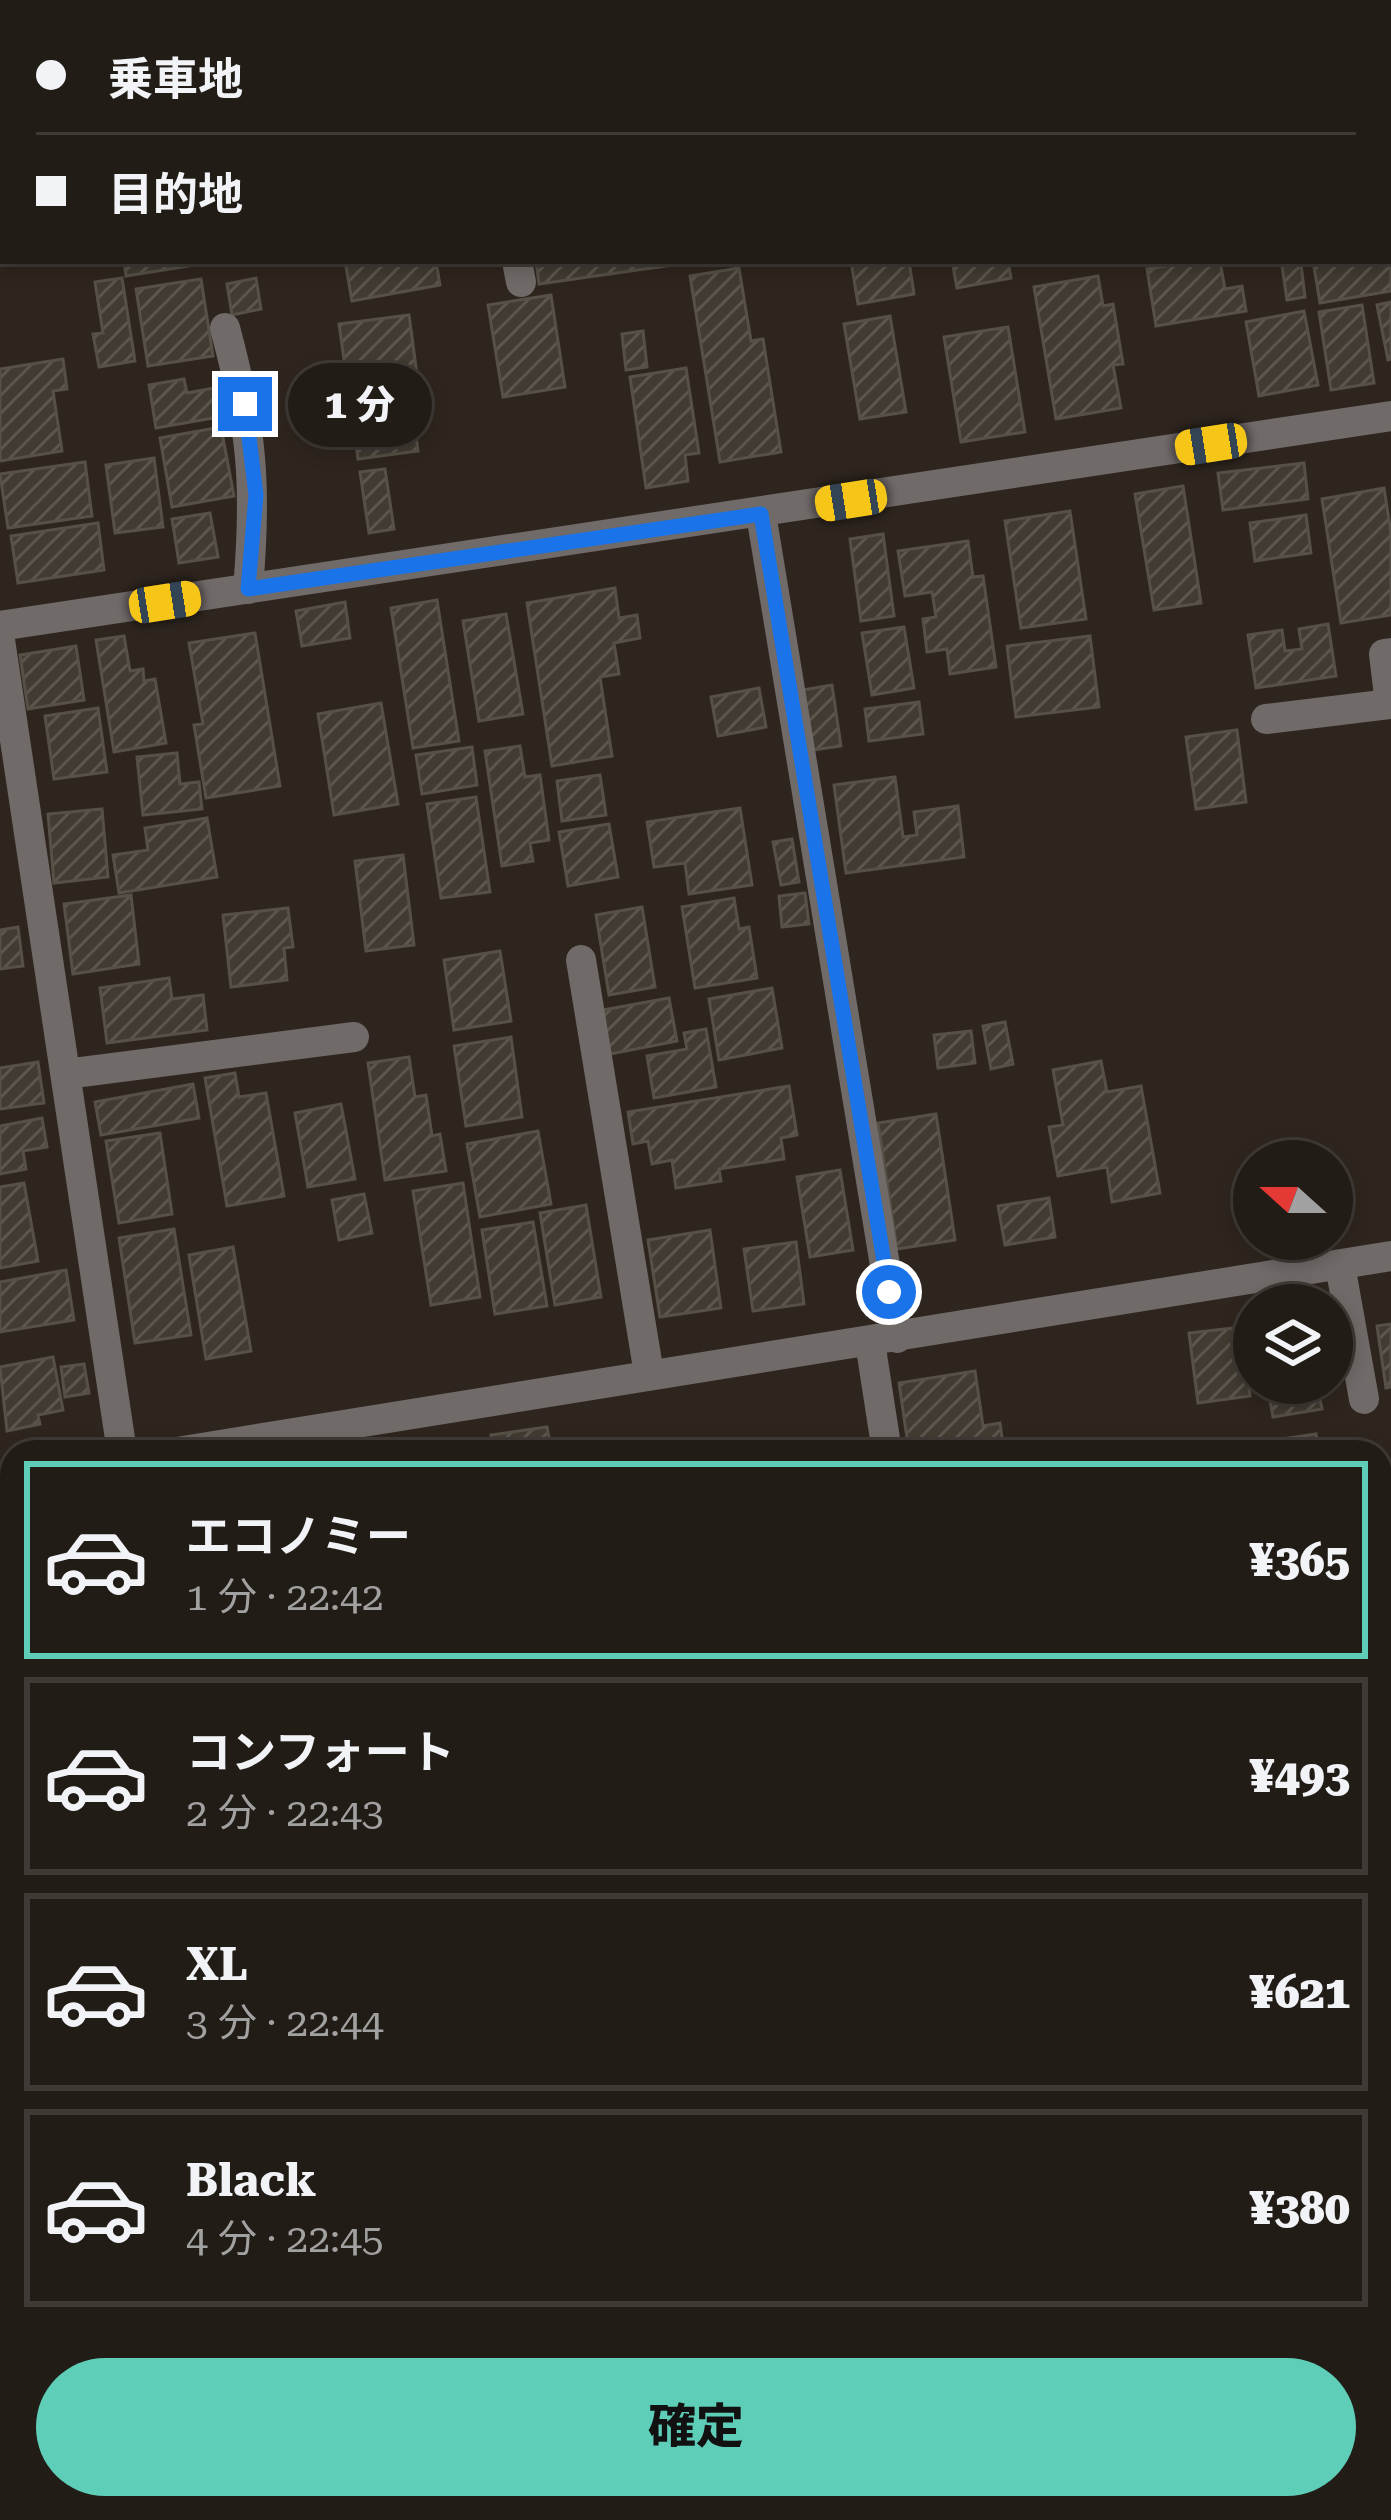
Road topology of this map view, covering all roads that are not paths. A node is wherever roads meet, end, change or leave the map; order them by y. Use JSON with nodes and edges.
{"nodes":[{"id":1,"x":226,"y":328,"type":"dead end"},
{"id":2,"x":1391,"y":416,"type":"edge"},
{"id":3,"x":761,"y":514,"type":"junction"},
{"id":4,"x":248,"y":589,"type":"junction"},
{"id":5,"x":0,"y":626,"type":"edge"},
{"id":6,"x":0,"y":640,"type":"edge"},
{"id":7,"x":1391,"y":653,"type":"edge"},
{"id":8,"x":1266,"y":718,"type":"dead end"},
{"id":9,"x":581,"y":960,"type":"dead end"},
{"id":10,"x":354,"y":1037,"type":"dead end"},
{"id":11,"x":66,"y":1074,"type":"junction"},
{"id":12,"x":1391,"y":1256,"type":"edge"},
{"id":13,"x":1340,"y":1265,"type":"junction"},
{"id":14,"x":883,"y":1340,"type":"junction"},
{"id":15,"x":649,"y":1374,"type":"junction"},
{"id":16,"x":1364,"y":1399,"type":"dead end"},
{"id":17,"x":120,"y":1440,"type":"edge"},
{"id":18,"x":250,"y":1440,"type":"edge"},
{"id":19,"x":887,"y":1440,"type":"edge"}],
"edges":[{"from":1,"to":4,"type":"street"},
{"from":2,"to":3,"type":"street"},
{"from":3,"to":4,"type":"street"},
{"from":3,"to":14,"type":"street"},
{"from":4,"to":5,"type":"street"},
{"from":6,"to":11,"type":"street"},
{"from":7,"to":8,"type":"street"},
{"from":9,"to":15,"type":"street"},
{"from":10,"to":11,"type":"street"},
{"from":11,"to":17,"type":"street"},
{"from":12,"to":13,"type":"street"},
{"from":13,"to":14,"type":"street"},
{"from":13,"to":16,"type":"street"},
{"from":14,"to":15,"type":"street"},
{"from":14,"to":19,"type":"street"},
{"from":15,"to":18,"type":"street"}]}
